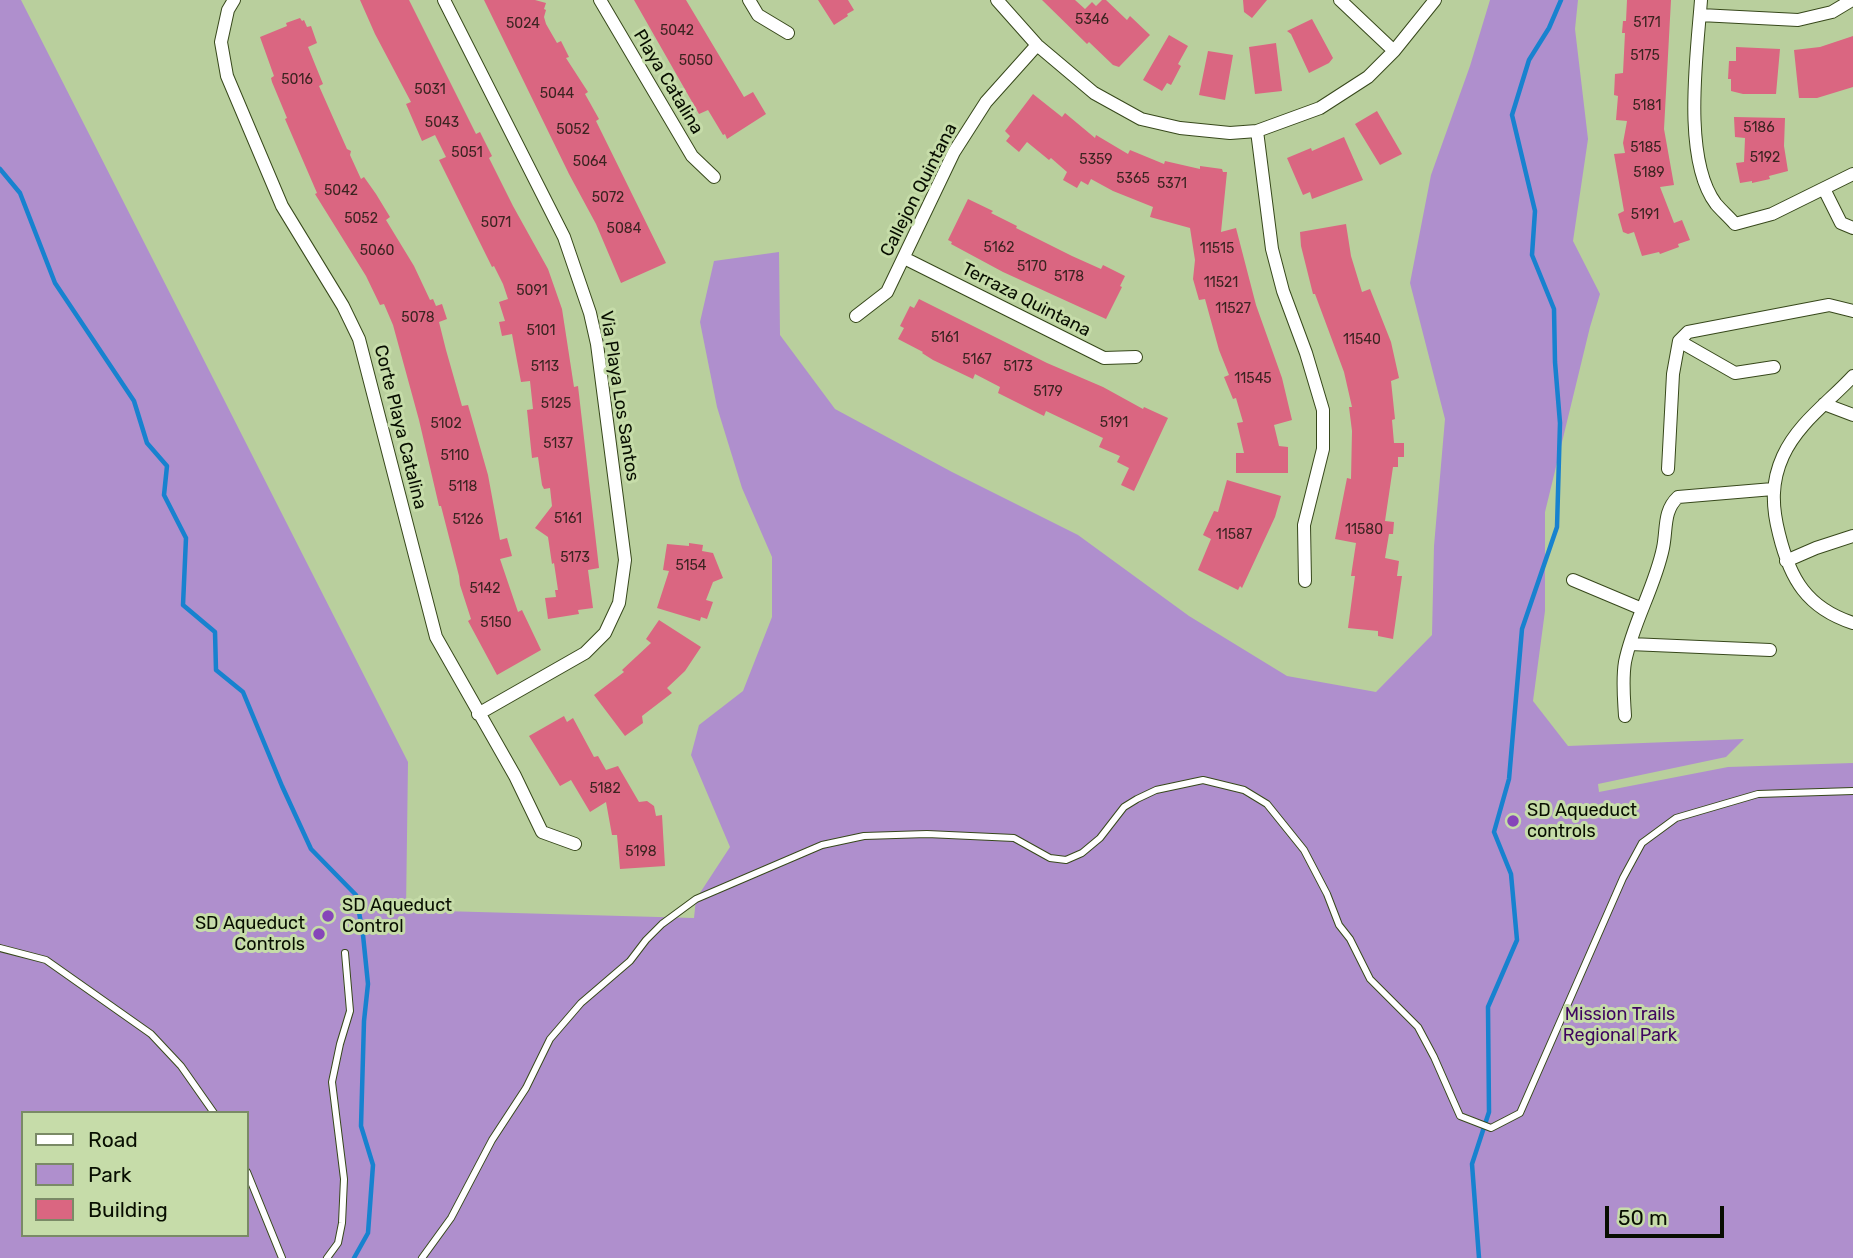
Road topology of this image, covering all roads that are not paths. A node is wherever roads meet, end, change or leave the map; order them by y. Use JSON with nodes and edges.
{"nodes":[{"id":1,"x":234,"y":0,"type":"edge"},
{"id":2,"x":444,"y":0,"type":"edge"},
{"id":3,"x":600,"y":0,"type":"edge"},
{"id":4,"x":749,"y":0,"type":"edge"},
{"id":5,"x":997,"y":0,"type":"edge"},
{"id":6,"x":1340,"y":0,"type":"edge"},
{"id":7,"x":1435,"y":0,"type":"edge"},
{"id":8,"x":1701,"y":0,"type":"edge"},
{"id":9,"x":1852,"y":0,"type":"edge"},
{"id":10,"x":1700,"y":15,"type":"junction"},
{"id":11,"x":788,"y":33,"type":"dead end"},
{"id":12,"x":1037,"y":45,"type":"junction"},
{"id":13,"x":1394,"y":51,"type":"junction"},
{"id":14,"x":1257,"y":131,"type":"junction"},
{"id":15,"x":1853,"y":174,"type":"edge"},
{"id":16,"x":714,"y":177,"type":"dead end"},
{"id":17,"x":1824,"y":189,"type":"junction"},
{"id":18,"x":1853,"y":228,"type":"edge"},
{"id":19,"x":904,"y":258,"type":"junction"},
{"id":20,"x":1853,"y":311,"type":"edge"},
{"id":21,"x":856,"y":316,"type":"dead end"},
{"id":22,"x":1679,"y":341,"type":"junction"},
{"id":23,"x":1136,"y":357,"type":"dead end"},
{"id":24,"x":1774,"y":367,"type":"dead end"},
{"id":25,"x":1853,"y":376,"type":"edge"},
{"id":26,"x":1824,"y":404,"type":"junction"},
{"id":27,"x":1853,"y":415,"type":"edge"},
{"id":28,"x":1668,"y":469,"type":"dead end"},
{"id":29,"x":1773,"y":489,"type":"junction"},
{"id":30,"x":1853,"y":536,"type":"edge"},
{"id":31,"x":1786,"y":561,"type":"junction"},
{"id":32,"x":1573,"y":580,"type":"dead end"},
{"id":33,"x":1305,"y":581,"type":"dead end"},
{"id":34,"x":1642,"y":610,"type":"junction"},
{"id":35,"x":1853,"y":623,"type":"edge"},
{"id":36,"x":1630,"y":644,"type":"junction"},
{"id":37,"x":1770,"y":650,"type":"dead end"},
{"id":38,"x":478,"y":714,"type":"junction"},
{"id":39,"x":1625,"y":716,"type":"dead end"},
{"id":40,"x":1853,"y":791,"type":"edge"},
{"id":41,"x":575,"y":844,"type":"dead end"},
{"id":42,"x":0,"y":948,"type":"edge"},
{"id":43,"x":345,"y":953,"type":"dead end"},
{"id":44,"x":213,"y":1111,"type":"edge"},
{"id":45,"x":248,"y":1174,"type":"edge"},
{"id":46,"x":282,"y":1258,"type":"edge"},
{"id":47,"x":327,"y":1258,"type":"edge"},
{"id":48,"x":422,"y":1258,"type":"edge"}],
"edges":[{"from":1,"to":38,"type":"street","name":"Corte Playa Catalina"},
{"from":2,"to":38,"type":"street","name":"Via Playa Los Santos"},
{"from":3,"to":16,"type":"street","name":"Playa Catalina"},
{"from":4,"to":11,"type":"street"},
{"from":5,"to":12,"type":"street"},
{"from":6,"to":13,"type":"street"},
{"from":7,"to":13,"type":"street"},
{"from":8,"to":10,"type":"street"},
{"from":9,"to":10,"type":"street"},
{"from":10,"to":17,"type":"street"},
{"from":12,"to":14,"type":"street"},
{"from":12,"to":19,"type":"street","name":"Callejon Quintana"},
{"from":13,"to":14,"type":"street"},
{"from":14,"to":33,"type":"street"},
{"from":15,"to":17,"type":"street"},
{"from":17,"to":18,"type":"street"},
{"from":19,"to":21,"type":"street","name":"Callejon Quintana"},
{"from":19,"to":23,"type":"street","name":"Terraza Quintana"},
{"from":20,"to":22,"type":"street"},
{"from":22,"to":24,"type":"street"},
{"from":22,"to":28,"type":"street"},
{"from":25,"to":26,"type":"street"},
{"from":26,"to":27,"type":"street"},
{"from":26,"to":29,"type":"street"},
{"from":29,"to":31,"type":"street"},
{"from":29,"to":34,"type":"street"},
{"from":30,"to":31,"type":"street"},
{"from":31,"to":35,"type":"street"},
{"from":32,"to":34,"type":"street"},
{"from":34,"to":36,"type":"street"},
{"from":36,"to":37,"type":"street"},
{"from":36,"to":39,"type":"street"},
{"from":38,"to":41,"type":"street","name":"Corte Playa Catalina"},
{"from":40,"to":48,"type":"lane"},
{"from":42,"to":44,"type":"lane"},
{"from":43,"to":47,"type":"lane"},
{"from":45,"to":46,"type":"lane"}]}
